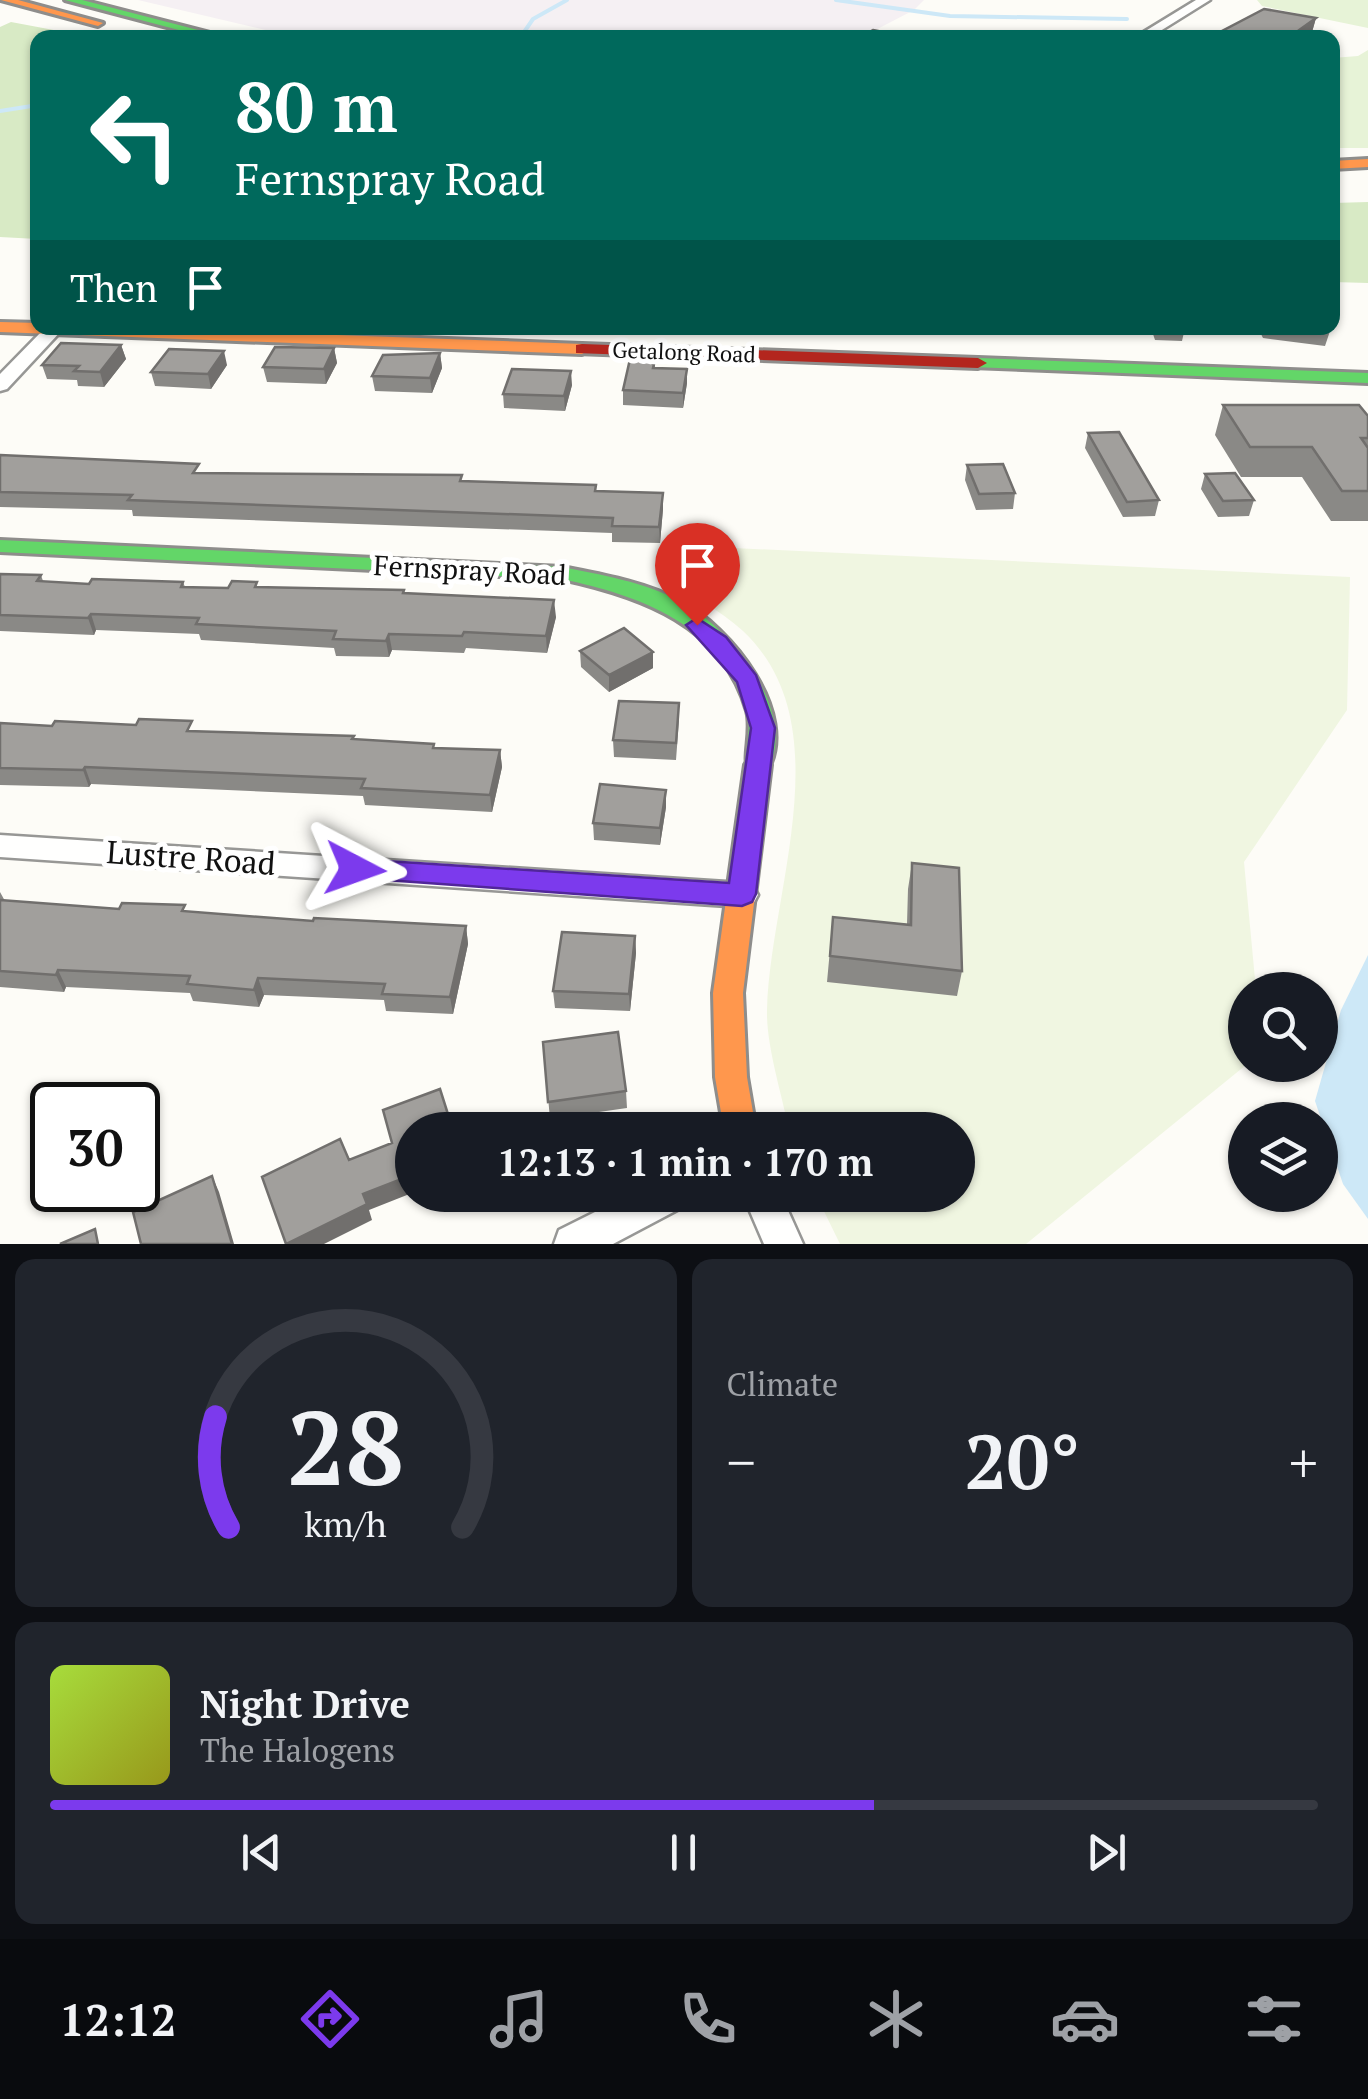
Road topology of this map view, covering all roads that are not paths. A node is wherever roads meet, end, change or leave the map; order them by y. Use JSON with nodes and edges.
{"nodes":[{"id":1,"x":6,"y":0,"type":"edge"},
{"id":2,"x":70,"y":0,"type":"edge"},
{"id":3,"x":1204,"y":0,"type":"edge"},
{"id":4,"x":125,"y":30,"type":"edge"},
{"id":5,"x":192,"y":30,"type":"edge"},
{"id":6,"x":1153,"y":30,"type":"edge"},
{"id":7,"x":1368,"y":163,"type":"edge"},
{"id":8,"x":1340,"y":168,"type":"edge"},
{"id":9,"x":1340,"y":171,"type":"edge"},
{"id":10,"x":1368,"y":182,"type":"edge"},
{"id":11,"x":0,"y":326,"type":"edge"},
{"id":12,"x":30,"y":328,"type":"edge"},
{"id":13,"x":48,"y":335,"type":"edge"},
{"id":14,"x":215,"y":335,"type":"edge"},
{"id":15,"x":1368,"y":378,"type":"edge"},
{"id":16,"x":0,"y":385,"type":"edge"},
{"id":17,"x":0,"y":546,"type":"edge"},
{"id":18,"x":0,"y":846,"type":"edge"},
{"id":19,"x":742,"y":894,"type":"junction"},
{"id":20,"x":737,"y":1112,"type":"edge"},
{"id":21,"x":635,"y":1212,"type":"edge"},
{"id":22,"x":770,"y":1212,"type":"edge"},
{"id":23,"x":573,"y":1244,"type":"edge"},
{"id":24,"x":784,"y":1244,"type":"edge"}],
"edges":[{"from":1,"to":4,"type":"street"},
{"from":2,"to":5,"type":"street"},
{"from":3,"to":6,"type":"street"},
{"from":7,"to":8,"type":"street"},
{"from":9,"to":10,"type":"street"},
{"from":11,"to":12,"type":"street","name":"Getalong Road"},
{"from":13,"to":16,"type":"street"},
{"from":14,"to":15,"type":"street","name":"Getalong Road"},
{"from":17,"to":19,"type":"street","name":"Fernspray Road"},
{"from":18,"to":19,"type":"street","name":"Lustre Road"},
{"from":19,"to":20,"type":"street","name":"Fernspray Road"},
{"from":21,"to":23,"type":"street"},
{"from":22,"to":24,"type":"street"}]}
